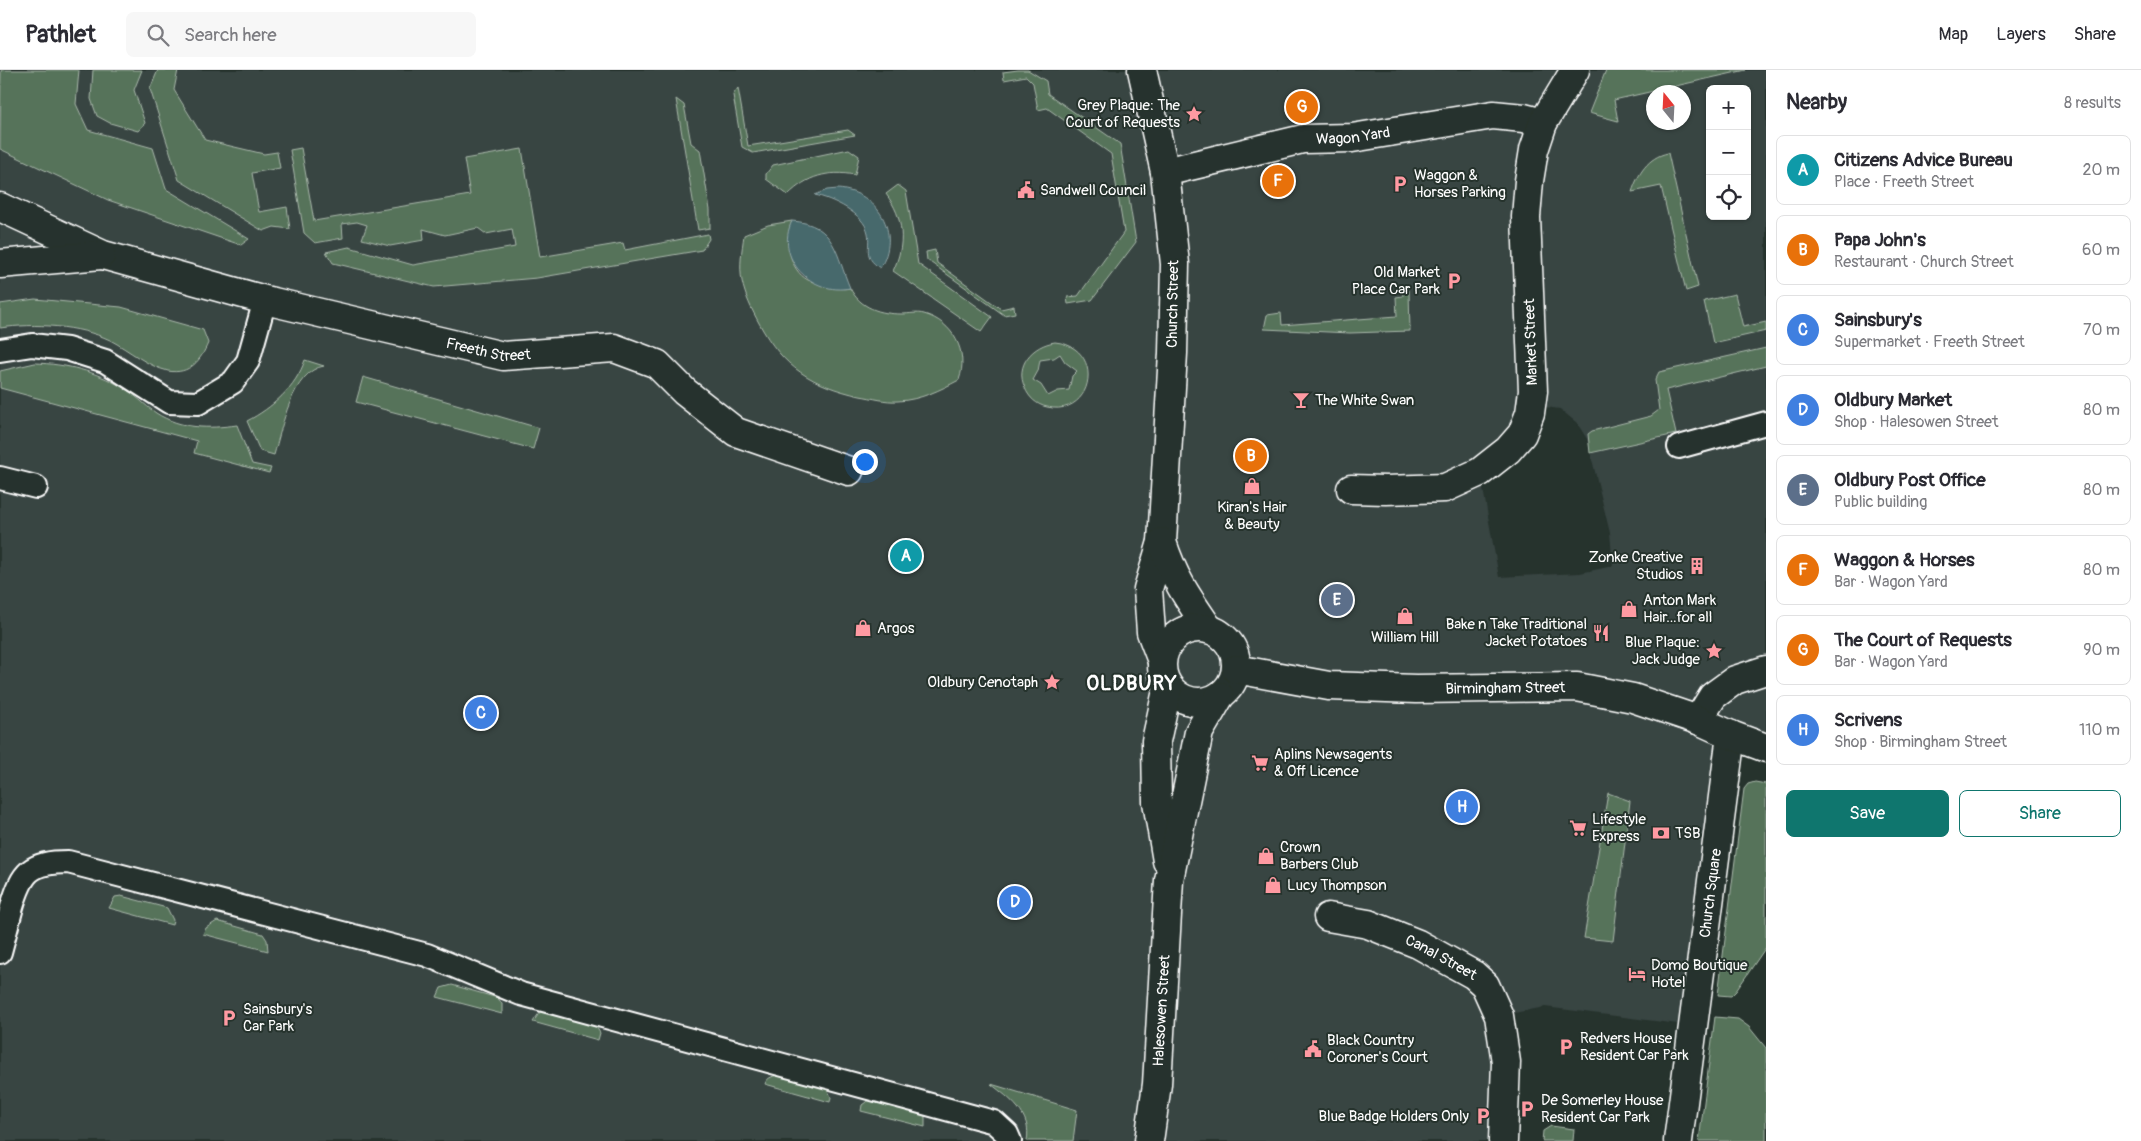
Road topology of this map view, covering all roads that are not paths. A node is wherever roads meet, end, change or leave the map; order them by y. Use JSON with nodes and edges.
{"nodes":[{"id":1,"x":1142,"y":70,"type":"edge"},
{"id":2,"x":1575,"y":70,"type":"edge"},
{"id":3,"x":1534,"y":121,"type":"junction"},
{"id":4,"x":1166,"y":172,"type":"junction"},
{"id":5,"x":0,"y":207,"type":"edge"},
{"id":6,"x":102,"y":255,"type":"junction"},
{"id":7,"x":0,"y":264,"type":"edge"},
{"id":8,"x":265,"y":300,"type":"junction"},
{"id":9,"x":0,"y":350,"type":"edge"},
{"id":10,"x":1766,"y":423,"type":"edge"},
{"id":11,"x":1679,"y":447,"type":"dead end"},
{"id":12,"x":849,"y":471,"type":"dead end"},
{"id":13,"x":0,"y":478,"type":"edge"},
{"id":14,"x":36,"y":487,"type":"dead end"},
{"id":15,"x":1351,"y":489,"type":"dead end"},
{"id":16,"x":1162,"y":542,"type":"junction"},
{"id":17,"x":1210,"y":629,"type":"junction"},
{"id":18,"x":1236,"y":669,"type":"junction"},
{"id":19,"x":1766,"y":670,"type":"edge"},
{"id":20,"x":1165,"y":673,"type":"junction"},
{"id":21,"x":1220,"y":696,"type":"junction"},
{"id":22,"x":1698,"y":720,"type":"junction"},
{"id":23,"x":1731,"y":735,"type":"junction"},
{"id":24,"x":1766,"y":748,"type":"edge"},
{"id":25,"x":1170,"y":880,"type":"junction"},
{"id":26,"x":1328,"y":917,"type":"dead end"},
{"id":27,"x":0,"y":952,"type":"edge"},
{"id":28,"x":1010,"y":1141,"type":"edge"},
{"id":29,"x":1149,"y":1141,"type":"edge"},
{"id":30,"x":1503,"y":1141,"type":"edge"},
{"id":31,"x":1678,"y":1141,"type":"edge"}],
"edges":[{"from":1,"to":4,"type":"street","name":"Church Street"},
{"from":2,"to":3,"type":"street","name":"Market Street"},
{"from":3,"to":4,"type":"street","name":"Wagon Yard"},
{"from":3,"to":15,"type":"street","name":"Market Street"},
{"from":4,"to":16,"type":"street","name":"Church Street"},
{"from":5,"to":6,"type":"street","name":"Freeth Street"},
{"from":6,"to":7,"type":"street","name":"Freeth Street"},
{"from":6,"to":8,"type":"street","name":"Freeth Street"},
{"from":8,"to":9,"type":"lane"},
{"from":8,"to":12,"type":"street","name":"Freeth Street"},
{"from":10,"to":11,"type":"lane"},
{"from":13,"to":14,"type":"lane"},
{"from":16,"to":17,"type":"street","name":"Church Street"},
{"from":16,"to":20,"type":"street","name":"Church Street"},
{"from":17,"to":18,"type":"street","name":"Church Street"},
{"from":17,"to":20,"type":"street"},
{"from":18,"to":21,"type":"street"},
{"from":18,"to":22,"type":"street","name":"Birmingham Street"},
{"from":19,"to":22,"type":"street"},
{"from":20,"to":21,"type":"street"},
{"from":20,"to":25,"type":"street","name":"Halesowen Street"},
{"from":21,"to":25,"type":"street","name":"Halesowen Street"},
{"from":22,"to":23,"type":"street","name":"Birmingham Street"},
{"from":23,"to":24,"type":"street","name":"Birmingham Street"},
{"from":23,"to":31,"type":"street","name":"Church Square"},
{"from":25,"to":29,"type":"street","name":"Halesowen Street"},
{"from":26,"to":30,"type":"street","name":"Canal Street"},
{"from":27,"to":28,"type":"lane"}]}
